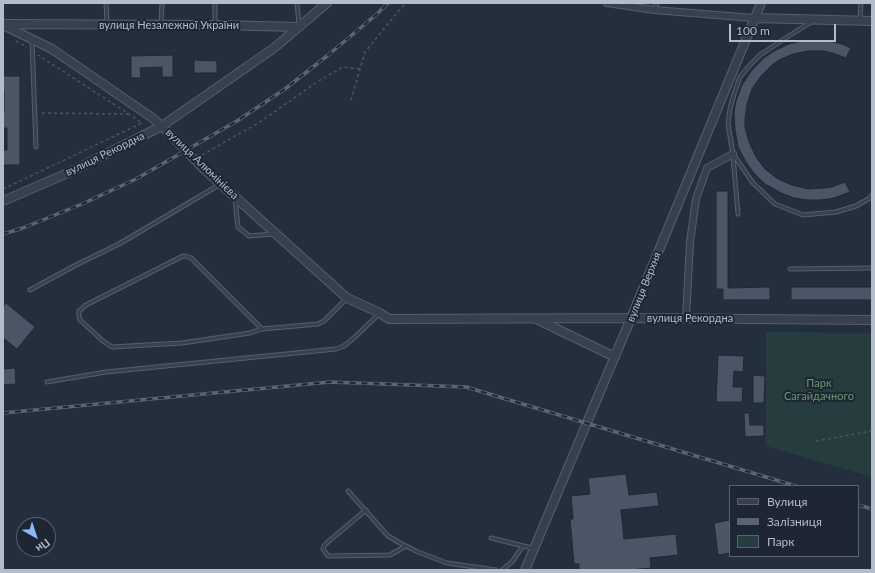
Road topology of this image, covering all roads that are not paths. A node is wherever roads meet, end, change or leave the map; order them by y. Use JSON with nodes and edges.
{"nodes":[{"id":1,"x":106,"y":3,"type":"edge"},
{"id":2,"x":162,"y":3,"type":"edge"},
{"id":3,"x":215,"y":3,"type":"edge"},
{"id":4,"x":297,"y":3,"type":"edge"},
{"id":5,"x":326,"y":3,"type":"edge"},
{"id":6,"x":607,"y":3,"type":"edge"},
{"id":7,"x":657,"y":3,"type":"edge"},
{"id":8,"x":761,"y":3,"type":"edge"},
{"id":9,"x":860,"y":3,"type":"edge"},
{"id":10,"x":654,"y":10,"type":"junction"},
{"id":11,"x":754,"y":18,"type":"junction"},
{"id":12,"x":816,"y":20,"type":"junction"},
{"id":13,"x":860,"y":20,"type":"junction"},
{"id":14,"x":872,"y":21,"type":"edge"},
{"id":15,"x":3,"y":24,"type":"edge"},
{"id":16,"x":107,"y":24,"type":"junction"},
{"id":17,"x":161,"y":25,"type":"junction"},
{"id":18,"x":215,"y":25,"type":"junction"},
{"id":19,"x":299,"y":26,"type":"junction"},
{"id":20,"x":32,"y":39,"type":"junction"},
{"id":21,"x":162,"y":126,"type":"junction"},
{"id":22,"x":36,"y":147,"type":"dead end"},
{"id":23,"x":733,"y":154,"type":"junction"},
{"id":24,"x":220,"y":184,"type":"junction"},
{"id":25,"x":872,"y":196,"type":"edge"},
{"id":26,"x":235,"y":197,"type":"junction"},
{"id":27,"x":3,"y":200,"type":"edge"},
{"id":28,"x":738,"y":214,"type":"dead end"},
{"id":29,"x":276,"y":234,"type":"junction"},
{"id":30,"x":872,"y":268,"type":"edge"},
{"id":31,"x":790,"y":269,"type":"dead end"},
{"id":32,"x":30,"y":290,"type":"dead end"},
{"id":33,"x":347,"y":298,"type":"junction"},
{"id":34,"x":380,"y":313,"type":"junction"},
{"id":35,"x":533,"y":318,"type":"junction"},
{"id":36,"x":631,"y":318,"type":"junction"},
{"id":37,"x":686,"y":318,"type":"junction"},
{"id":38,"x":389,"y":319,"type":"joint"},
{"id":39,"x":872,"y":320,"type":"edge"},
{"id":40,"x":262,"y":329,"type":"junction"},
{"id":41,"x":615,"y":357,"type":"junction"},
{"id":42,"x":47,"y":382,"type":"dead end"},
{"id":43,"x":348,"y":491,"type":"dead end"},
{"id":44,"x":366,"y":510,"type":"junction"},
{"id":45,"x":491,"y":538,"type":"dead end"},
{"id":46,"x":406,"y":546,"type":"junction"},
{"id":47,"x":523,"y":546,"type":"junction"},
{"id":48,"x":534,"y":549,"type":"junction"},
{"id":49,"x":496,"y":570,"type":"edge"},
{"id":50,"x":502,"y":570,"type":"edge"},
{"id":51,"x":525,"y":570,"type":"edge"}],
"edges":[{"from":1,"to":16,"type":"lane"},
{"from":2,"to":17,"type":"lane"},
{"from":3,"to":18,"type":"lane"},
{"from":4,"to":19,"type":"lane"},
{"from":5,"to":19,"type":"street"},
{"from":6,"to":10,"type":"street"},
{"from":7,"to":10,"type":"lane"},
{"from":8,"to":11,"type":"street","name":"вулиця Верхня"},
{"from":9,"to":13,"type":"lane"},
{"from":10,"to":11,"type":"street"},
{"from":11,"to":12,"type":"street"},
{"from":11,"to":36,"type":"street","name":"вулиця Верхня"},
{"from":12,"to":13,"type":"street"},
{"from":12,"to":23,"type":"lane"},
{"from":13,"to":14,"type":"street"},
{"from":15,"to":16,"type":"street","name":"вулиця Незалежної України"},
{"from":15,"to":20,"type":"street","name":"вулиця Алюмінієва"},
{"from":16,"to":17,"type":"street","name":"вулиця Незалежної України"},
{"from":17,"to":18,"type":"street","name":"вулиця Незалежної України"},
{"from":18,"to":19,"type":"street","name":"вулиця Незалежної України"},
{"from":19,"to":21,"type":"street","name":"вулиця Рекордна"},
{"from":20,"to":21,"type":"street","name":"вулиця Алюмінієва"},
{"from":20,"to":22,"type":"lane"},
{"from":21,"to":24,"type":"street","name":"вулиця Алюмінієва"},
{"from":21,"to":27,"type":"street","name":"вулиця Рекордна"},
{"from":23,"to":25,"type":"lane"},
{"from":23,"to":28,"type":"lane"},
{"from":23,"to":37,"type":"street"},
{"from":24,"to":26,"type":"street","name":"вулиця Алюмінієва"},
{"from":24,"to":32,"type":"lane"},
{"from":26,"to":29,"type":"street","name":"вулиця Алюмінієва"},
{"from":26,"to":29,"type":"lane"},
{"from":29,"to":33,"type":"street","name":"вулиця Алюмінієва"},
{"from":30,"to":31,"type":"lane"},
{"from":33,"to":34,"type":"street","name":"вулиця Алюмінієва"},
{"from":33,"to":40,"type":"lane"},
{"from":34,"to":38,"type":"street","name":"вулиця Алюмінієва"},
{"from":34,"to":42,"type":"lane"},
{"from":35,"to":36,"type":"street","name":"вулиця Рекордна"},
{"from":35,"to":38,"type":"street","name":"вулиця Рекордна"},
{"from":35,"to":41,"type":"street"},
{"from":36,"to":37,"type":"street","name":"вулиця Рекордна"},
{"from":36,"to":41,"type":"street","name":"вулиця Верхня"},
{"from":37,"to":39,"type":"street","name":"вулиця Рекордна"},
{"from":40,"to":40,"type":"lane"},
{"from":41,"to":48,"type":"street","name":"вулиця Верхня"},
{"from":43,"to":44,"type":"lane"},
{"from":44,"to":46,"type":"lane"},
{"from":44,"to":46,"type":"lane"},
{"from":45,"to":47,"type":"lane"},
{"from":46,"to":49,"type":"lane"},
{"from":47,"to":48,"type":"lane"},
{"from":47,"to":50,"type":"lane"},
{"from":48,"to":51,"type":"street","name":"вулиця Верхня"}]}
